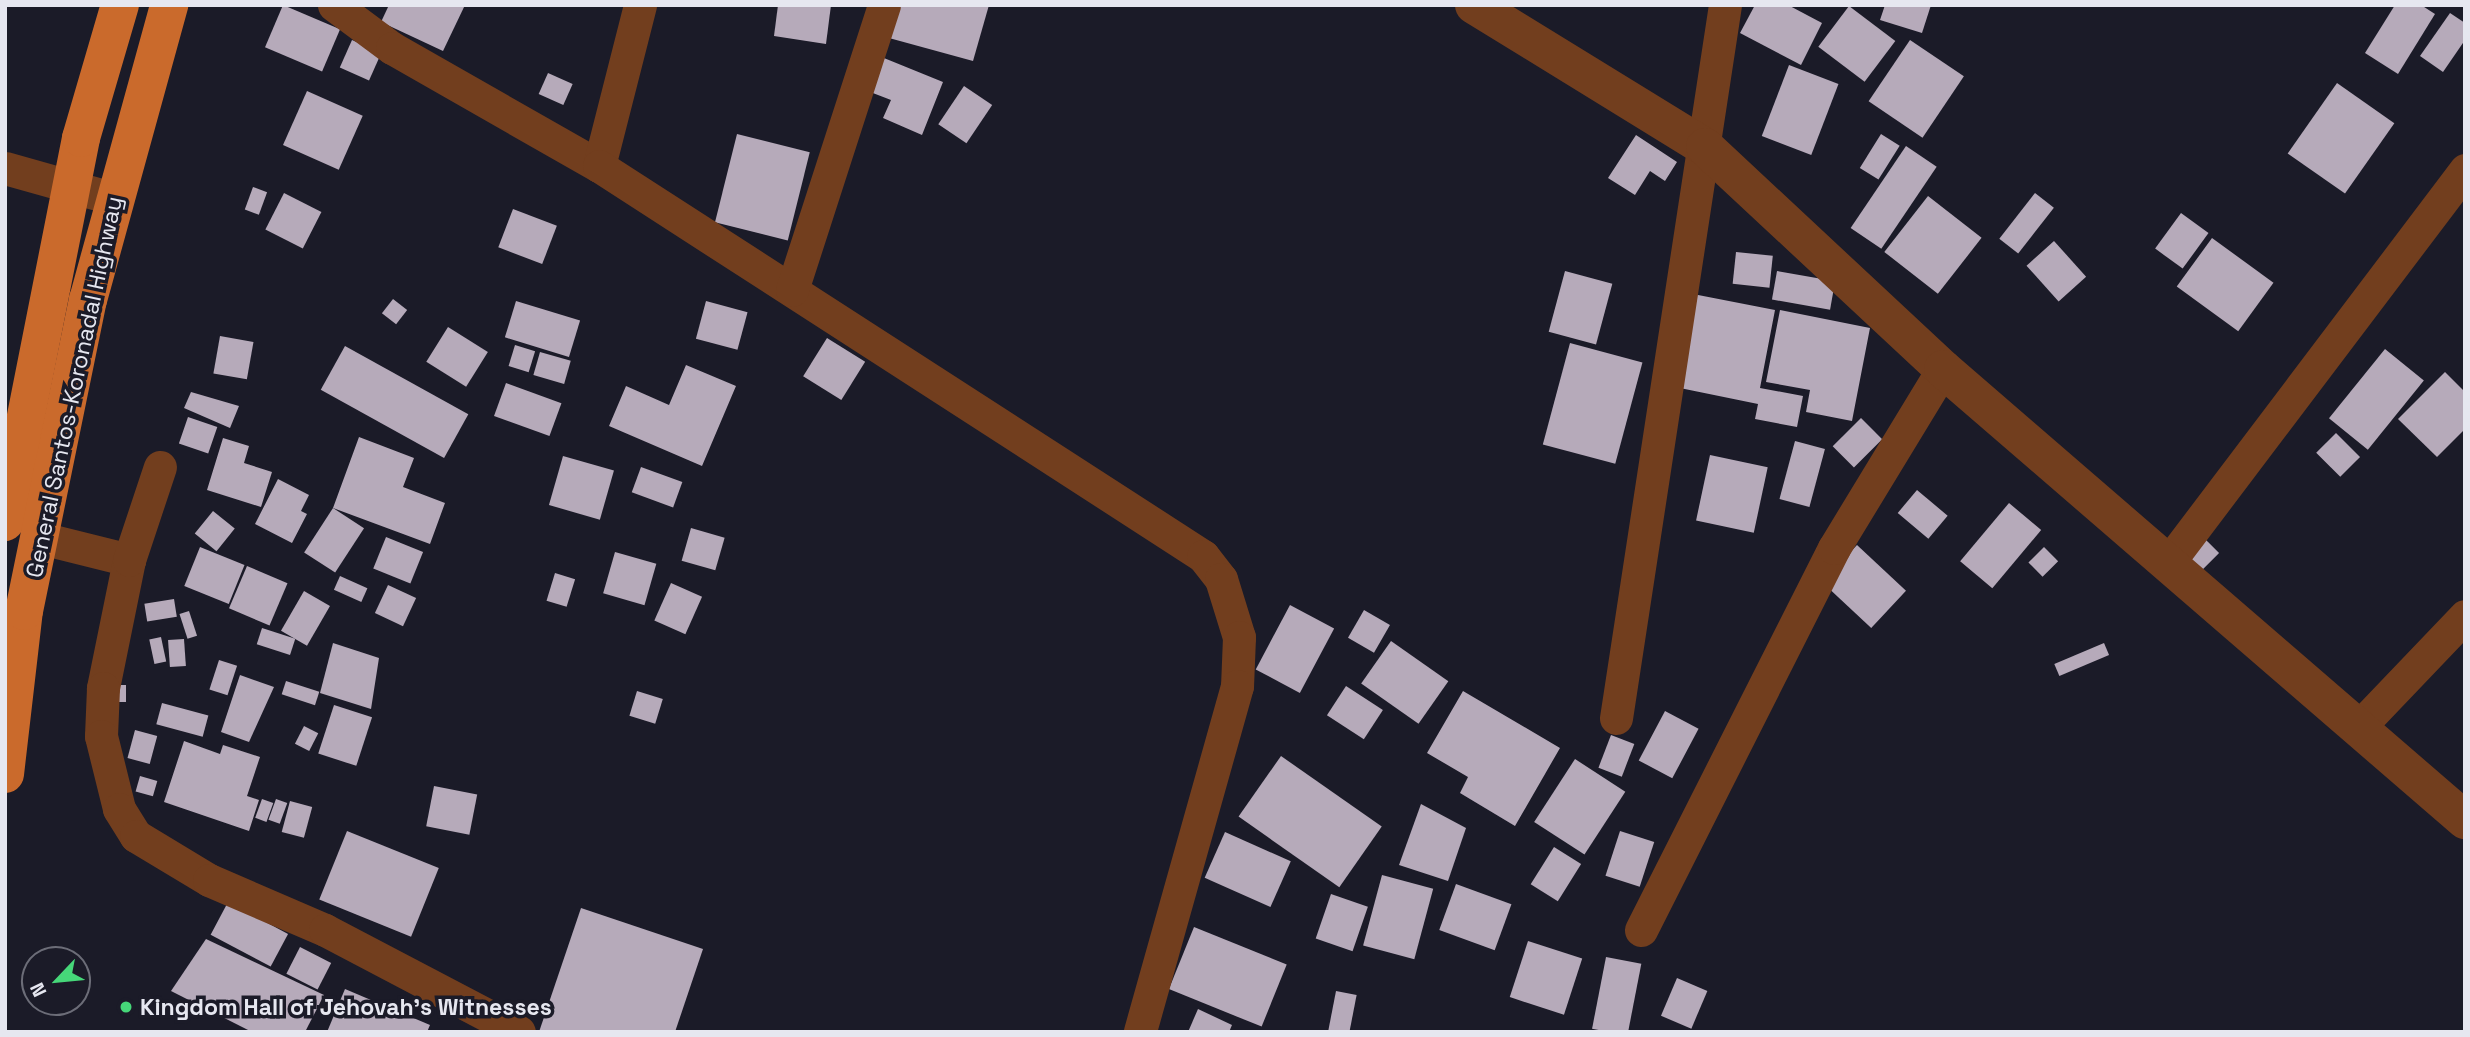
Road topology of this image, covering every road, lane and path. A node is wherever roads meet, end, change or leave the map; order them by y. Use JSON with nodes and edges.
{"nodes":[{"id":1,"x":120,"y":5,"type":"edge"},
{"id":2,"x":169,"y":5,"type":"edge"},
{"id":3,"x":334,"y":5,"type":"edge"},
{"id":4,"x":640,"y":5,"type":"edge"},
{"id":5,"x":884,"y":5,"type":"edge"},
{"id":6,"x":1474,"y":5,"type":"edge"},
{"id":7,"x":1725,"y":5,"type":"edge"},
{"id":8,"x":1705,"y":147,"type":"junction"},
{"id":9,"x":598,"y":166,"type":"junction"},
{"id":10,"x":5,"y":168,"type":"edge"},
{"id":11,"x":2465,"y":170,"type":"edge"},
{"id":12,"x":74,"y":187,"type":"junction"},
{"id":13,"x":115,"y":199,"type":"junction"},
{"id":14,"x":792,"y":290,"type":"junction"},
{"id":15,"x":1943,"y":369,"type":"junction"},
{"id":16,"x":160,"y":467,"type":"dead end"},
{"id":17,"x":5,"y":522,"type":"edge"},
{"id":18,"x":41,"y":538,"type":"junction"},
{"id":19,"x":129,"y":560,"type":"junction"},
{"id":20,"x":2168,"y":563,"type":"junction"},
{"id":21,"x":2465,"y":616,"type":"edge"},
{"id":22,"x":1616,"y":718,"type":"dead end"},
{"id":23,"x":2358,"y":729,"type":"junction"},
{"id":24,"x":5,"y":774,"type":"edge"},
{"id":25,"x":2465,"y":820,"type":"edge"},
{"id":26,"x":1641,"y":930,"type":"dead end"},
{"id":27,"x":519,"y":1032,"type":"edge"},
{"id":28,"x":1140,"y":1032,"type":"edge"}],
"edges":[{"from":1,"to":12,"type":"highway","name":"General Santos-Koronadal Highway"},
{"from":2,"to":13,"type":"highway","name":"General Santos-Koronadal Highway"},
{"from":3,"to":9,"type":"street"},
{"from":4,"to":9,"type":"street"},
{"from":5,"to":14,"type":"street"},
{"from":6,"to":8,"type":"street"},
{"from":7,"to":8,"type":"street"},
{"from":8,"to":15,"type":"street"},
{"from":8,"to":22,"type":"street"},
{"from":9,"to":14,"type":"street"},
{"from":10,"to":12,"type":"street"},
{"from":11,"to":20,"type":"street"},
{"from":12,"to":13,"type":"street"},
{"from":12,"to":17,"type":"highway","name":"General Santos-Koronadal Highway"},
{"from":13,"to":18,"type":"highway","name":"General Santos-Koronadal Highway"},
{"from":14,"to":28,"type":"street"},
{"from":15,"to":20,"type":"street"},
{"from":15,"to":26,"type":"street"},
{"from":16,"to":19,"type":"street"},
{"from":18,"to":19,"type":"street"},
{"from":18,"to":24,"type":"highway","name":"General Santos-Koronadal Highway"},
{"from":19,"to":27,"type":"street"},
{"from":20,"to":23,"type":"street"},
{"from":21,"to":23,"type":"street"},
{"from":23,"to":25,"type":"street"}]}
